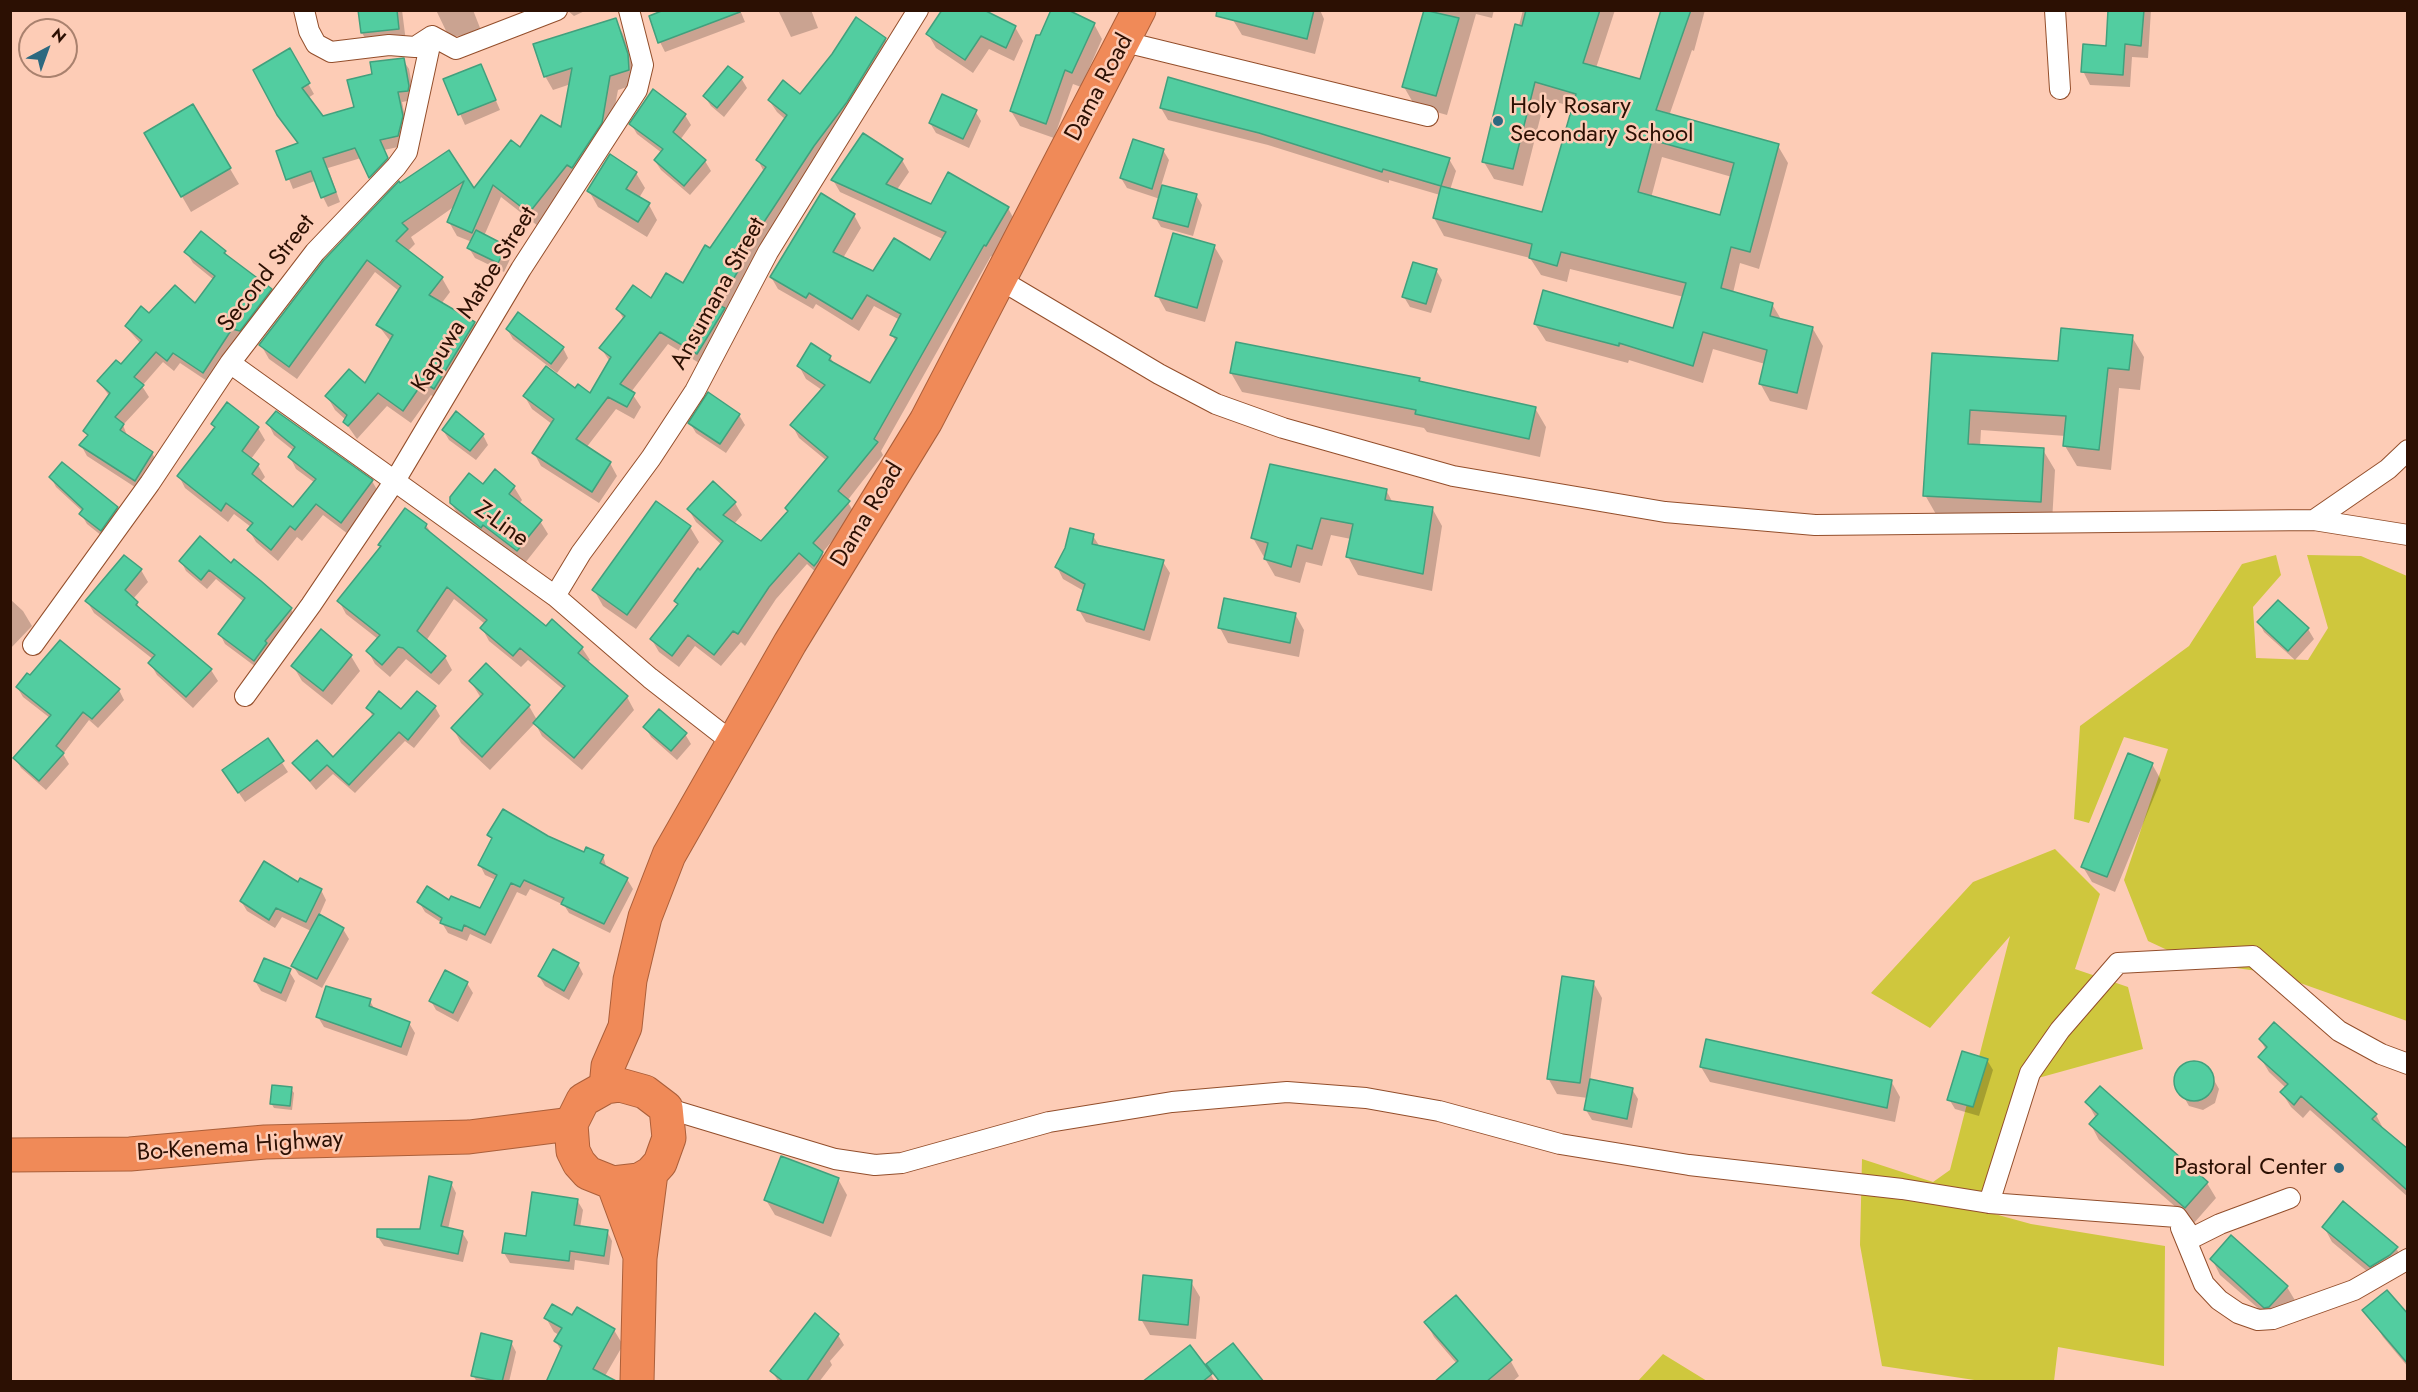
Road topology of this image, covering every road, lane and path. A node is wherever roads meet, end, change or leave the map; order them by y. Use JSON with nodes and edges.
{"nodes":[{"id":1,"x":304,"y":10,"type":"edge"},
{"id":2,"x":629,"y":10,"type":"edge"},
{"id":3,"x":918,"y":10,"type":"edge"},
{"id":4,"x":1139,"y":10,"type":"edge"},
{"id":5,"x":2055,"y":10,"type":"edge"},
{"id":6,"x":549,"y":12,"type":"edge"},
{"id":7,"x":432,"y":36,"type":"junction"},
{"id":8,"x":1125,"y":42,"type":"junction"},
{"id":9,"x":2060,"y":89,"type":"dead end"},
{"id":10,"x":1428,"y":116,"type":"dead end"},
{"id":11,"x":999,"y":279,"type":"junction"},
{"id":12,"x":230,"y":363,"type":"junction"},
{"id":13,"x":2408,"y":450,"type":"edge"},
{"id":14,"x":396,"y":479,"type":"junction"},
{"id":15,"x":2314,"y":520,"type":"junction"},
{"id":16,"x":2408,"y":535,"type":"edge"},
{"id":17,"x":555,"y":596,"type":"junction"},
{"id":18,"x":33,"y":645,"type":"dead end"},
{"id":19,"x":245,"y":696,"type":"dead end"},
{"id":20,"x":732,"y":742,"type":"junction"},
{"id":21,"x":625,"y":1027,"type":"junction"},
{"id":22,"x":2408,"y":1064,"type":"edge"},
{"id":23,"x":606,"y":1087,"type":"junction"},
{"id":24,"x":656,"y":1100,"type":"junction"},
{"id":25,"x":572,"y":1137,"type":"junction"},
{"id":26,"x":10,"y":1155,"type":"edge"},
{"id":27,"x":651,"y":1173,"type":"junction"},
{"id":28,"x":613,"y":1183,"type":"junction"},
{"id":29,"x":2290,"y":1198,"type":"dead end"},
{"id":30,"x":1989,"y":1203,"type":"junction"},
{"id":31,"x":2177,"y":1217,"type":"junction"},
{"id":32,"x":640,"y":1258,"type":"junction"},
{"id":33,"x":2408,"y":1259,"type":"edge"},
{"id":34,"x":637,"y":1382,"type":"edge"}],
"edges":[{"from":1,"to":7,"type":"street"},
{"from":2,"to":14,"type":"street","name":"Kapuwa Matoe Street"},
{"from":3,"to":17,"type":"street","name":"Ansumana Street"},
{"from":4,"to":8,"type":"highway","name":"Dama Road"},
{"from":5,"to":9,"type":"street"},
{"from":6,"to":7,"type":"street"},
{"from":7,"to":12,"type":"street","name":"Second Street"},
{"from":8,"to":10,"type":"street"},
{"from":8,"to":11,"type":"highway","name":"Dama Road"},
{"from":11,"to":15,"type":"street"},
{"from":11,"to":20,"type":"highway","name":"Dama Road"},
{"from":12,"to":14,"type":"street","name":"Z-Line"},
{"from":12,"to":18,"type":"street","name":"Second Street"},
{"from":13,"to":15,"type":"street"},
{"from":14,"to":17,"type":"street","name":"Z-Line"},
{"from":14,"to":19,"type":"street","name":"Kapuwa Matoe Street"},
{"from":15,"to":16,"type":"street"},
{"from":17,"to":20,"type":"street","name":"Z-Line"},
{"from":20,"to":21,"type":"highway","name":"Dama Road"},
{"from":21,"to":23,"type":"highway"},
{"from":21,"to":24,"type":"highway"},
{"from":22,"to":30,"type":"street"},
{"from":23,"to":24,"type":"highway"},
{"from":23,"to":25,"type":"highway"},
{"from":24,"to":27,"type":"highway"},
{"from":24,"to":30,"type":"street"},
{"from":25,"to":26,"type":"highway","name":"Bo-Kenema Highway"},
{"from":25,"to":28,"type":"highway"},
{"from":27,"to":28,"type":"highway"},
{"from":27,"to":32,"type":"highway"},
{"from":28,"to":32,"type":"highway"},
{"from":29,"to":31,"type":"street"},
{"from":30,"to":31,"type":"street"},
{"from":31,"to":33,"type":"street"},
{"from":32,"to":34,"type":"highway"}]}
